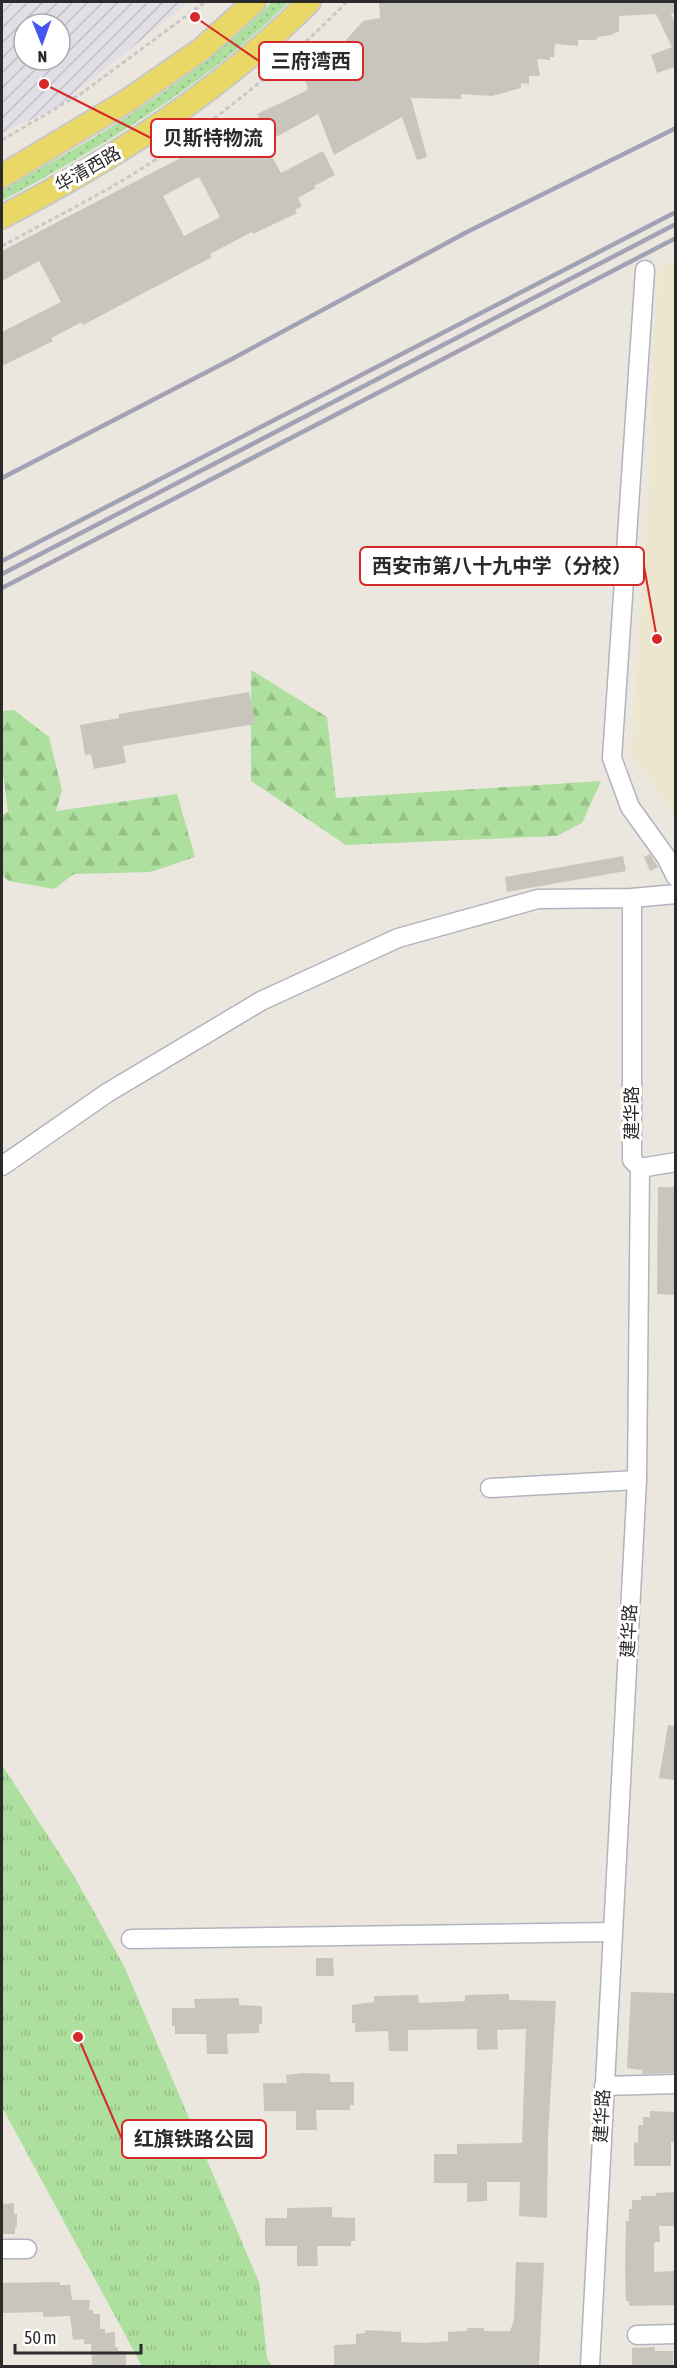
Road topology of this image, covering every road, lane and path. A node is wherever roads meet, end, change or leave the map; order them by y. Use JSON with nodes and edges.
{"nodes":[{"id":1,"x":205,"y":2,"type":"edge"},
{"id":2,"x":254,"y":2,"type":"edge"},
{"id":3,"x":309,"y":2,"type":"edge"},
{"id":4,"x":2,"y":140,"type":"edge"},
{"id":5,"x":2,"y":176,"type":"edge"},
{"id":6,"x":2,"y":217,"type":"edge"},
{"id":7,"x":645,"y":270,"type":"dead end"},
{"id":8,"x":675,"y":877,"type":"edge"},
{"id":9,"x":675,"y":894,"type":"edge"},
{"id":10,"x":632,"y":898,"type":"junction"},
{"id":11,"x":675,"y":1162,"type":"edge"},
{"id":12,"x":2,"y":1166,"type":"edge"},
{"id":13,"x":640,"y":1168,"type":"junction"},
{"id":14,"x":637,"y":1480,"type":"junction"},
{"id":15,"x":490,"y":1488,"type":"dead end"},
{"id":16,"x":612,"y":1932,"type":"junction"},
{"id":17,"x":131,"y":1939,"type":"dead end"},
{"id":18,"x":675,"y":2084,"type":"edge"},
{"id":19,"x":604,"y":2086,"type":"junction"},
{"id":20,"x":2,"y":2249,"type":"edge"},
{"id":21,"x":27,"y":2249,"type":"dead end"},
{"id":22,"x":675,"y":2334,"type":"edge"},
{"id":23,"x":637,"y":2335,"type":"dead end"},
{"id":24,"x":590,"y":2367,"type":"edge"}],
"edges":[{"from":1,"to":4,"type":"path"},
{"from":2,"to":5,"type":"main road","name":"华清西路"},
{"from":3,"to":6,"type":"main road","name":"华清西路"},
{"from":7,"to":8,"type":"street"},
{"from":9,"to":10,"type":"street"},
{"from":10,"to":12,"type":"street"},
{"from":10,"to":13,"type":"street","name":"建华路"},
{"from":11,"to":13,"type":"street"},
{"from":13,"to":14,"type":"street","name":"建华路"},
{"from":14,"to":15,"type":"street"},
{"from":14,"to":16,"type":"street","name":"建华路"},
{"from":16,"to":17,"type":"street"},
{"from":16,"to":19,"type":"street","name":"建华路"},
{"from":18,"to":19,"type":"street"},
{"from":19,"to":24,"type":"street","name":"建华路"},
{"from":20,"to":21,"type":"street"},
{"from":22,"to":23,"type":"street"}]}
